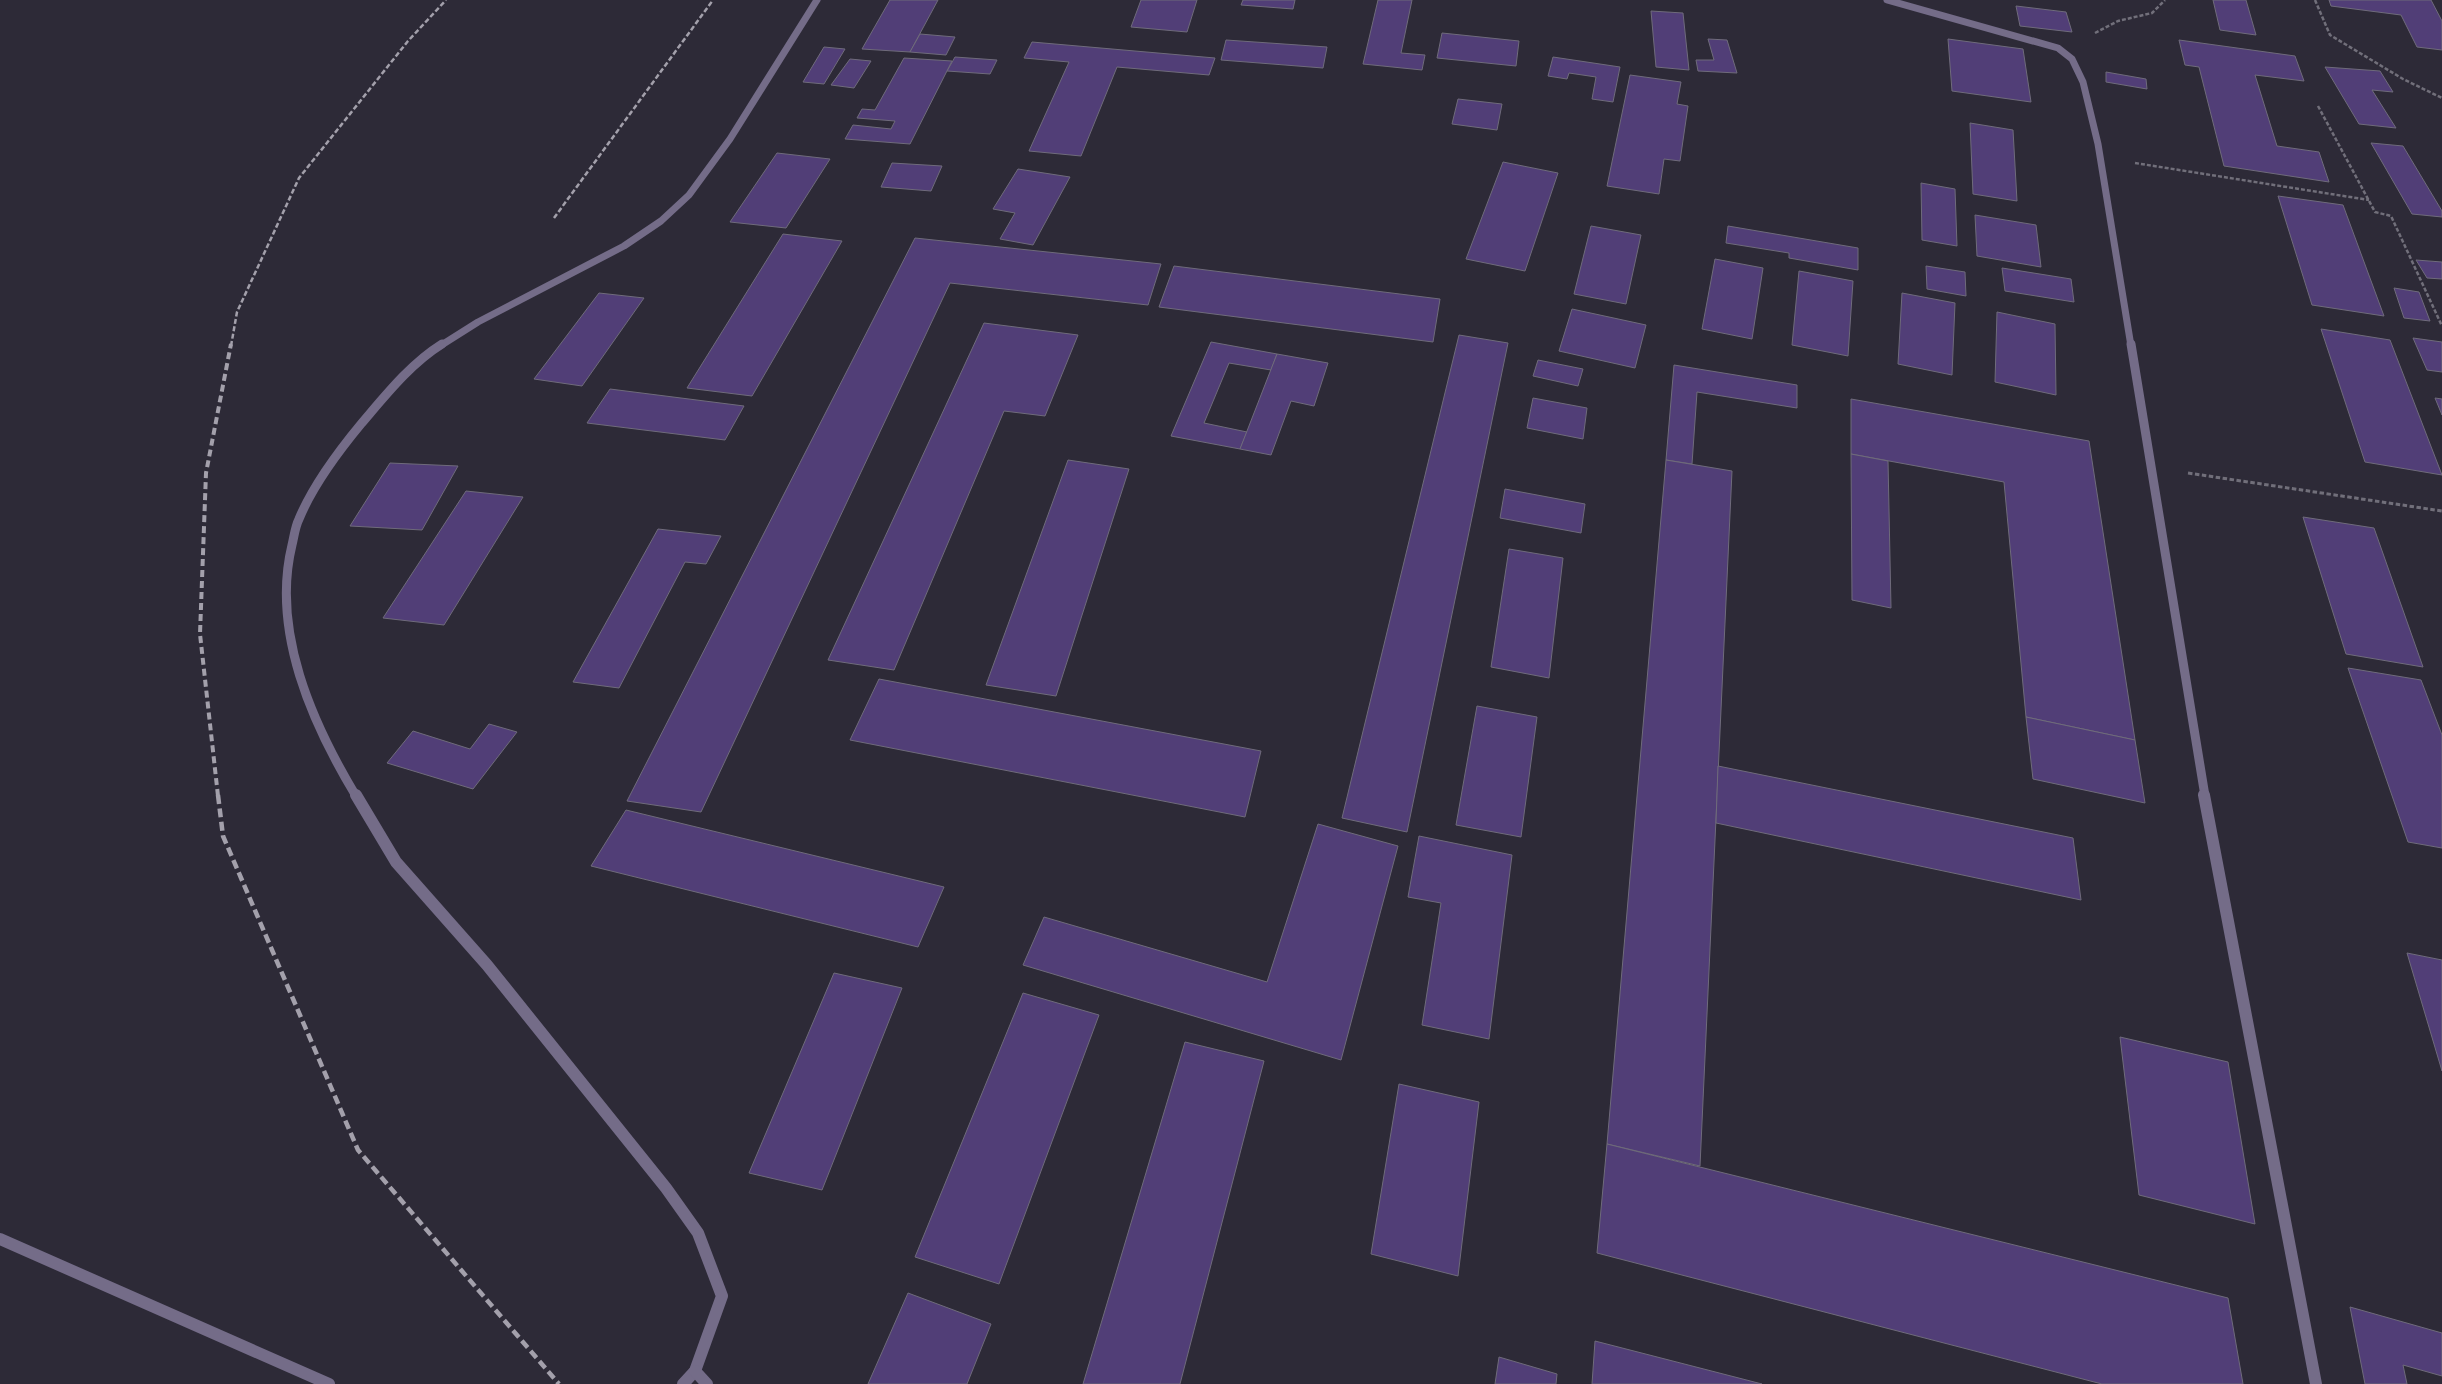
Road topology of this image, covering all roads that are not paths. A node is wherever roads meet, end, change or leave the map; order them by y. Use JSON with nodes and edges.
{"nodes":[{"id":1,"x":817,"y":0,"type":"edge"},
{"id":2,"x":1887,"y":0,"type":"edge"},
{"id":3,"x":0,"y":1239,"type":"edge"},
{"id":4,"x":695,"y":1371,"type":"junction"},
{"id":5,"x":329,"y":1384,"type":"edge"},
{"id":6,"x":683,"y":1384,"type":"edge"},
{"id":7,"x":707,"y":1384,"type":"edge"},
{"id":8,"x":2316,"y":1384,"type":"edge"}],
"edges":[{"from":1,"to":4,"type":"street"},
{"from":2,"to":8,"type":"street"},
{"from":3,"to":5,"type":"street"},
{"from":4,"to":6,"type":"street"},
{"from":4,"to":7,"type":"street"}]}
